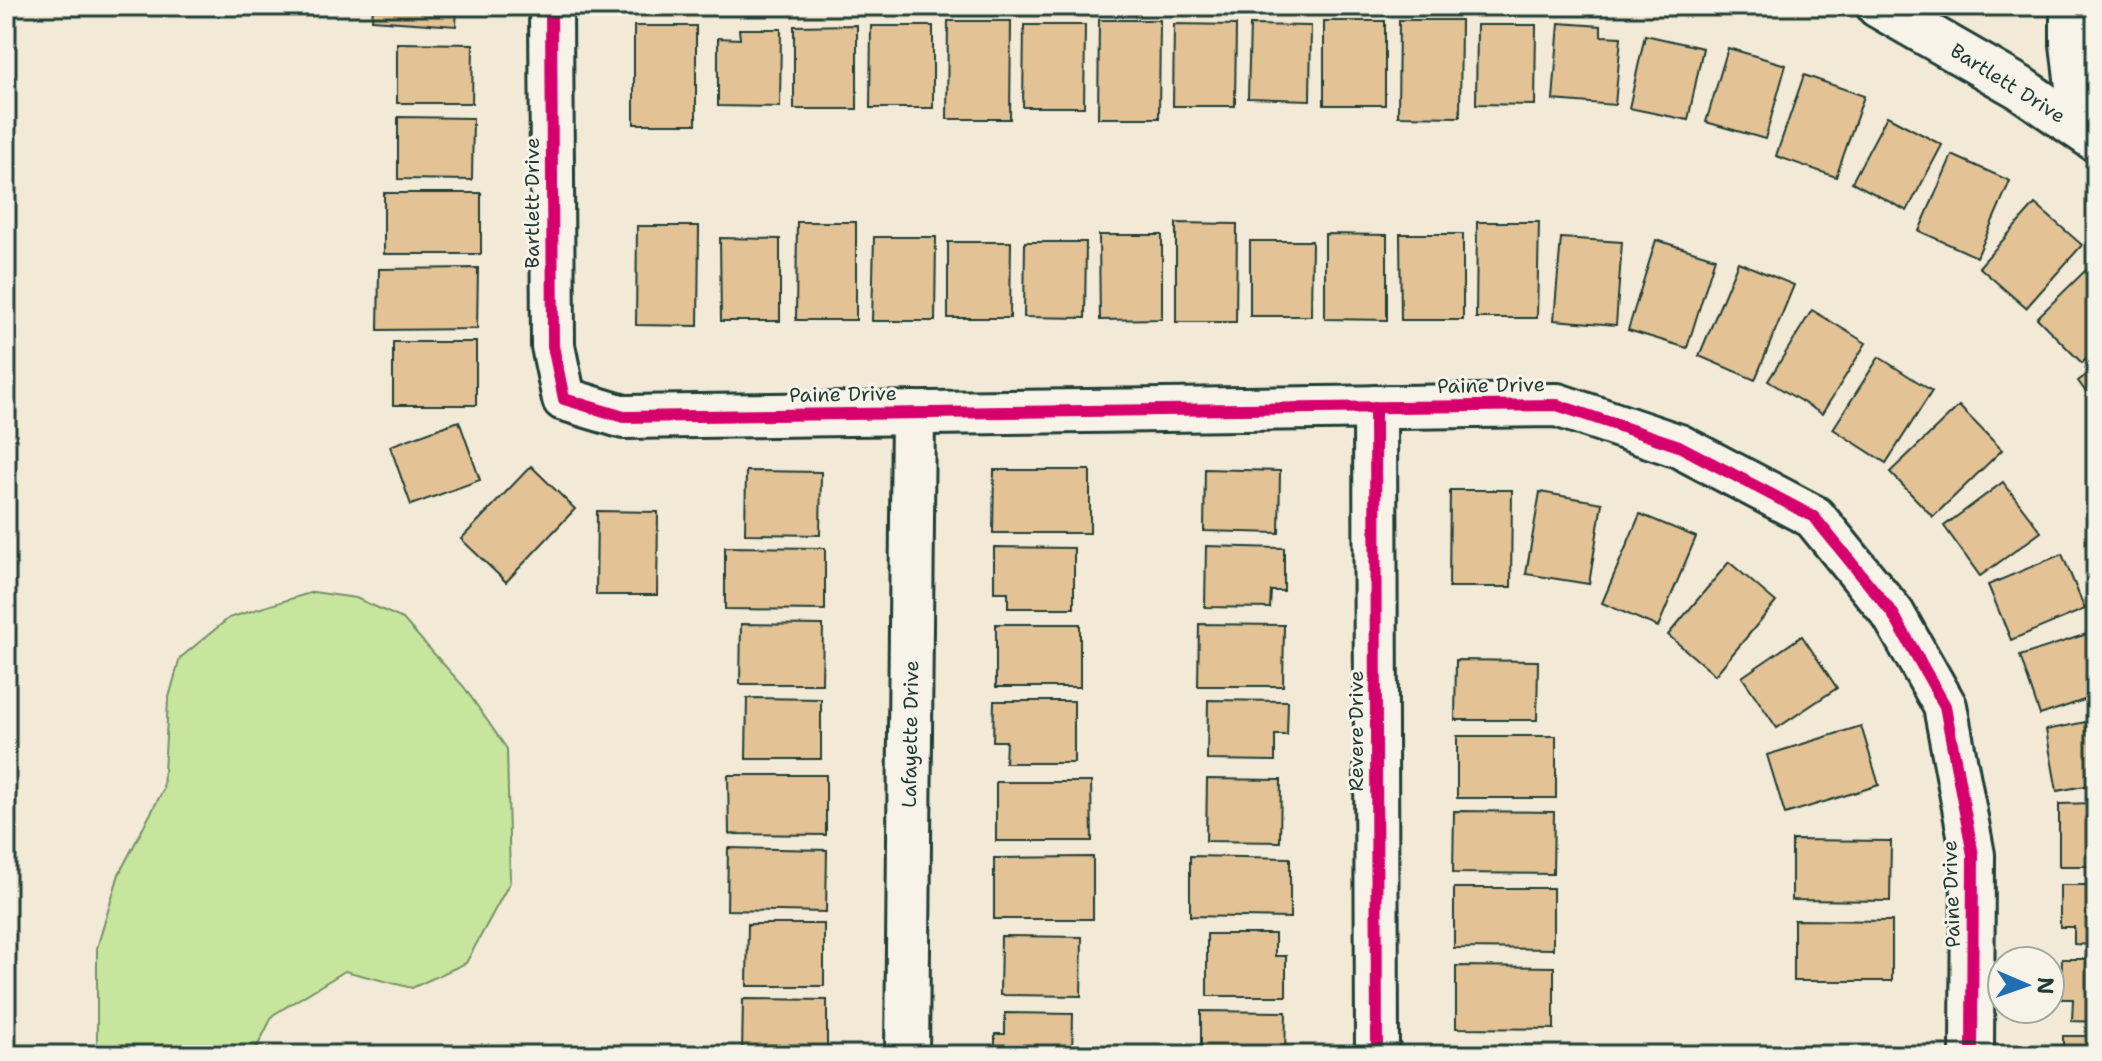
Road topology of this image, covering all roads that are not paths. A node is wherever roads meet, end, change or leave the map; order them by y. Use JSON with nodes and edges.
{"nodes":[{"id":1,"x":551,"y":6,"type":"edge"},
{"id":2,"x":2072,"y":6,"type":"edge"},
{"id":3,"x":1890,"y":9,"type":"edge"},
{"id":4,"x":2089,"y":135,"type":"edge"},
{"id":5,"x":564,"y":399,"type":"joint"},
{"id":6,"x":1375,"y":407,"type":"junction"},
{"id":7,"x":913,"y":413,"type":"junction"},
{"id":8,"x":907,"y":1055,"type":"edge"},
{"id":9,"x":1377,"y":1055,"type":"edge"},
{"id":10,"x":1972,"y":1055,"type":"edge"}],
"edges":[{"from":1,"to":5,"type":"street","name":"Bartlett Drive"},
{"from":2,"to":4,"type":"street","name":"Bartlett Drive"},
{"from":3,"to":4,"type":"street","name":"Bartlett Drive"},
{"from":5,"to":7,"type":"street","name":"Paine Drive"},
{"from":6,"to":7,"type":"street","name":"Paine Drive"},
{"from":6,"to":9,"type":"street","name":"Revere Drive"},
{"from":6,"to":10,"type":"street","name":"Paine Drive"},
{"from":7,"to":8,"type":"street","name":"Lafayette Drive"}]}
